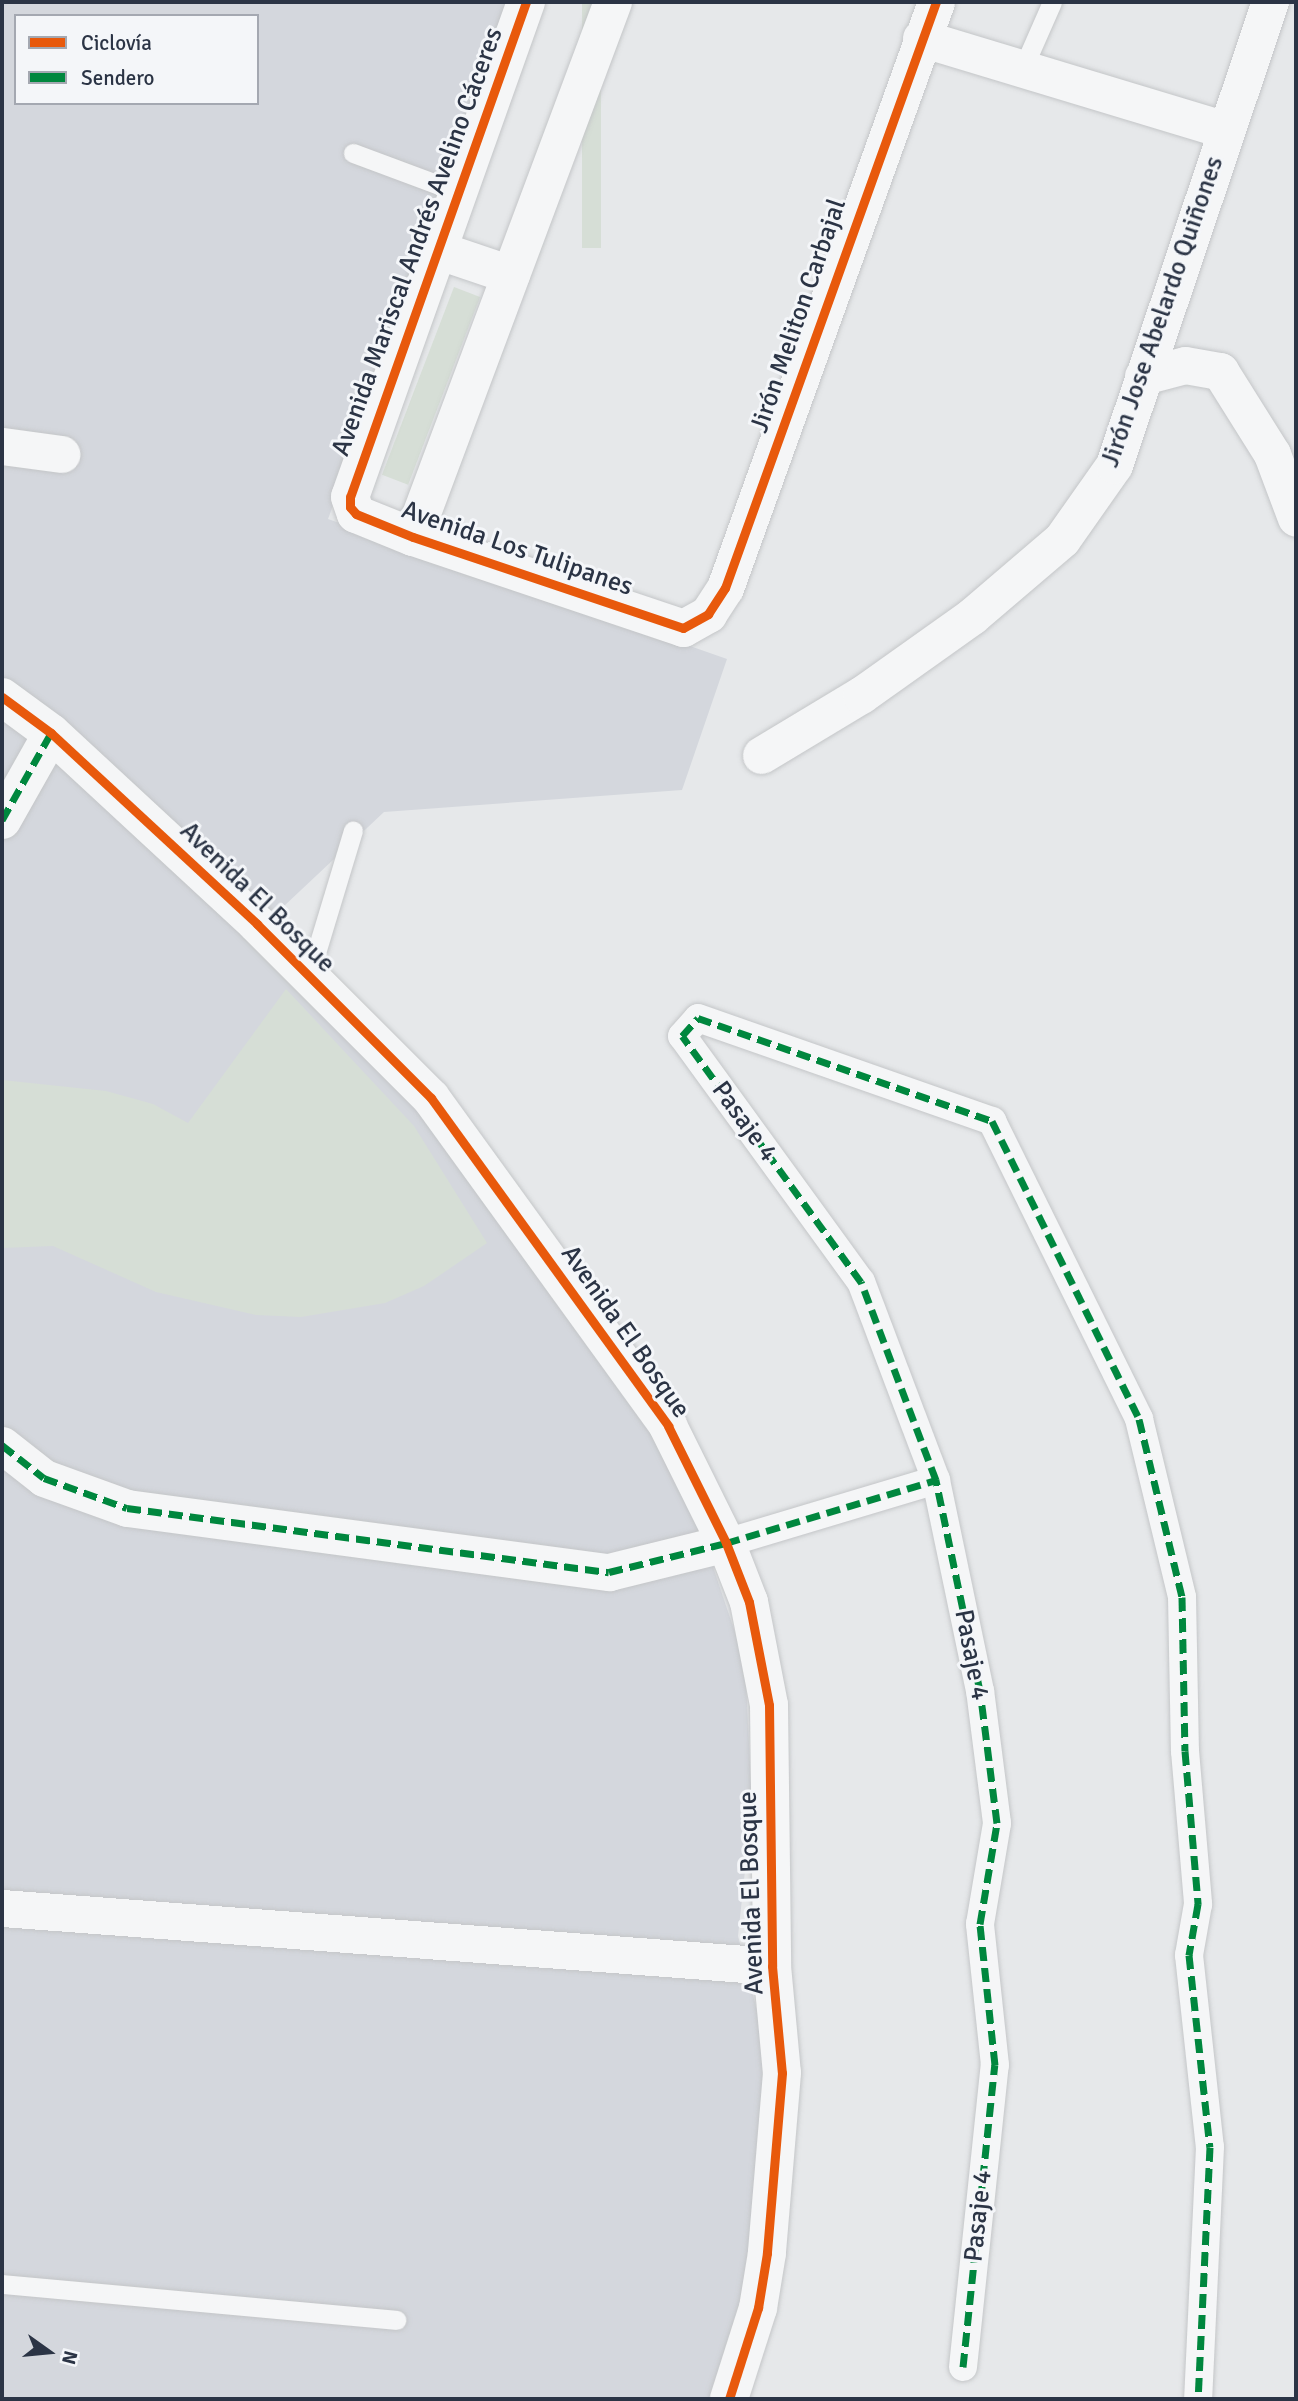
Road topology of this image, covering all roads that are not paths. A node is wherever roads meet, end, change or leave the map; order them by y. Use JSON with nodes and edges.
{"nodes":[{"id":1,"x":526,"y":2,"type":"edge"},
{"id":2,"x":613,"y":2,"type":"edge"},
{"id":3,"x":936,"y":2,"type":"edge"},
{"id":4,"x":1052,"y":2,"type":"edge"},
{"id":5,"x":1270,"y":2,"type":"edge"},
{"id":6,"x":921,"y":38,"type":"junction"},
{"id":7,"x":1023,"y":68,"type":"junction"},
{"id":8,"x":1226,"y":130,"type":"junction"},
{"id":9,"x":353,"y":153,"type":"dead end"},
{"id":10,"x":458,"y":192,"type":"junction"},
{"id":11,"x":437,"y":250,"type":"junction"},
{"id":12,"x":511,"y":275,"type":"junction"},
{"id":13,"x":1143,"y":376,"type":"junction"},
{"id":14,"x":2,"y":446,"type":"edge"},
{"id":15,"x":61,"y":454,"type":"dead end"},
{"id":16,"x":350,"y":497,"type":"joint"},
{"id":17,"x":1296,"y":518,"type":"edge"},
{"id":18,"x":413,"y":537,"type":"junction"},
{"id":19,"x":683,"y":628,"type":"joint"},
{"id":20,"x":2,"y":697,"type":"edge"},
{"id":21,"x":51,"y":733,"type":"junction"},
{"id":22,"x":761,"y":755,"type":"dead end"},
{"id":23,"x":2,"y":820,"type":"edge"},
{"id":24,"x":353,"y":831,"type":"dead end"},
{"id":25,"x":309,"y":976,"type":"junction"},
{"id":26,"x":2,"y":1445,"type":"edge"},
{"id":27,"x":936,"y":1480,"type":"junction"},
{"id":28,"x":726,"y":1543,"type":"junction"},
{"id":29,"x":2,"y":1908,"type":"edge"},
{"id":30,"x":772,"y":1966,"type":"junction"},
{"id":31,"x":2,"y":2284,"type":"edge"},
{"id":32,"x":396,"y":2320,"type":"dead end"},
{"id":33,"x":963,"y":2367,"type":"dead end"},
{"id":34,"x":729,"y":2399,"type":"edge"},
{"id":35,"x":1198,"y":2399,"type":"edge"}],
"edges":[{"from":1,"to":10,"type":"street","name":"Avenida Mariscal Andrés Avelino Cáceres"},
{"from":2,"to":12,"type":"street"},
{"from":3,"to":6,"type":"street","name":"Jirón Meliton Carbajal"},
{"from":4,"to":7,"type":"lane"},
{"from":5,"to":8,"type":"street","name":"Jirón Jose Abelardo Quiñones"},
{"from":6,"to":7,"type":"street"},
{"from":6,"to":19,"type":"street","name":"Jirón Meliton Carbajal"},
{"from":7,"to":8,"type":"street"},
{"from":8,"to":13,"type":"street","name":"Jirón Jose Abelardo Quiñones"},
{"from":9,"to":10,"type":"lane"},
{"from":10,"to":11,"type":"street","name":"Avenida Mariscal Andrés Avelino Cáceres"},
{"from":11,"to":12,"type":"street"},
{"from":11,"to":16,"type":"street","name":"Avenida Mariscal Andrés Avelino Cáceres"},
{"from":12,"to":18,"type":"street"},
{"from":13,"to":17,"type":"street"},
{"from":13,"to":22,"type":"street","name":"Jirón Jose Abelardo Quiñones"},
{"from":14,"to":15,"type":"street"},
{"from":16,"to":18,"type":"street","name":"Avenida Los Tulipanes"},
{"from":18,"to":19,"type":"street","name":"Avenida Los Tulipanes"},
{"from":20,"to":21,"type":"street","name":"Avenida El Bosque"},
{"from":21,"to":23,"type":"street"},
{"from":21,"to":25,"type":"street","name":"Avenida El Bosque"},
{"from":24,"to":25,"type":"lane"},
{"from":25,"to":28,"type":"street","name":"Avenida El Bosque"},
{"from":26,"to":28,"type":"street"},
{"from":27,"to":28,"type":"street"},
{"from":27,"to":33,"type":"street","name":"Pasaje 4"},
{"from":27,"to":35,"type":"street","name":"Pasaje 4"},
{"from":28,"to":30,"type":"street","name":"Avenida El Bosque"},
{"from":29,"to":30,"type":"street"},
{"from":30,"to":34,"type":"street","name":"Avenida El Bosque"},
{"from":31,"to":32,"type":"lane"}]}
